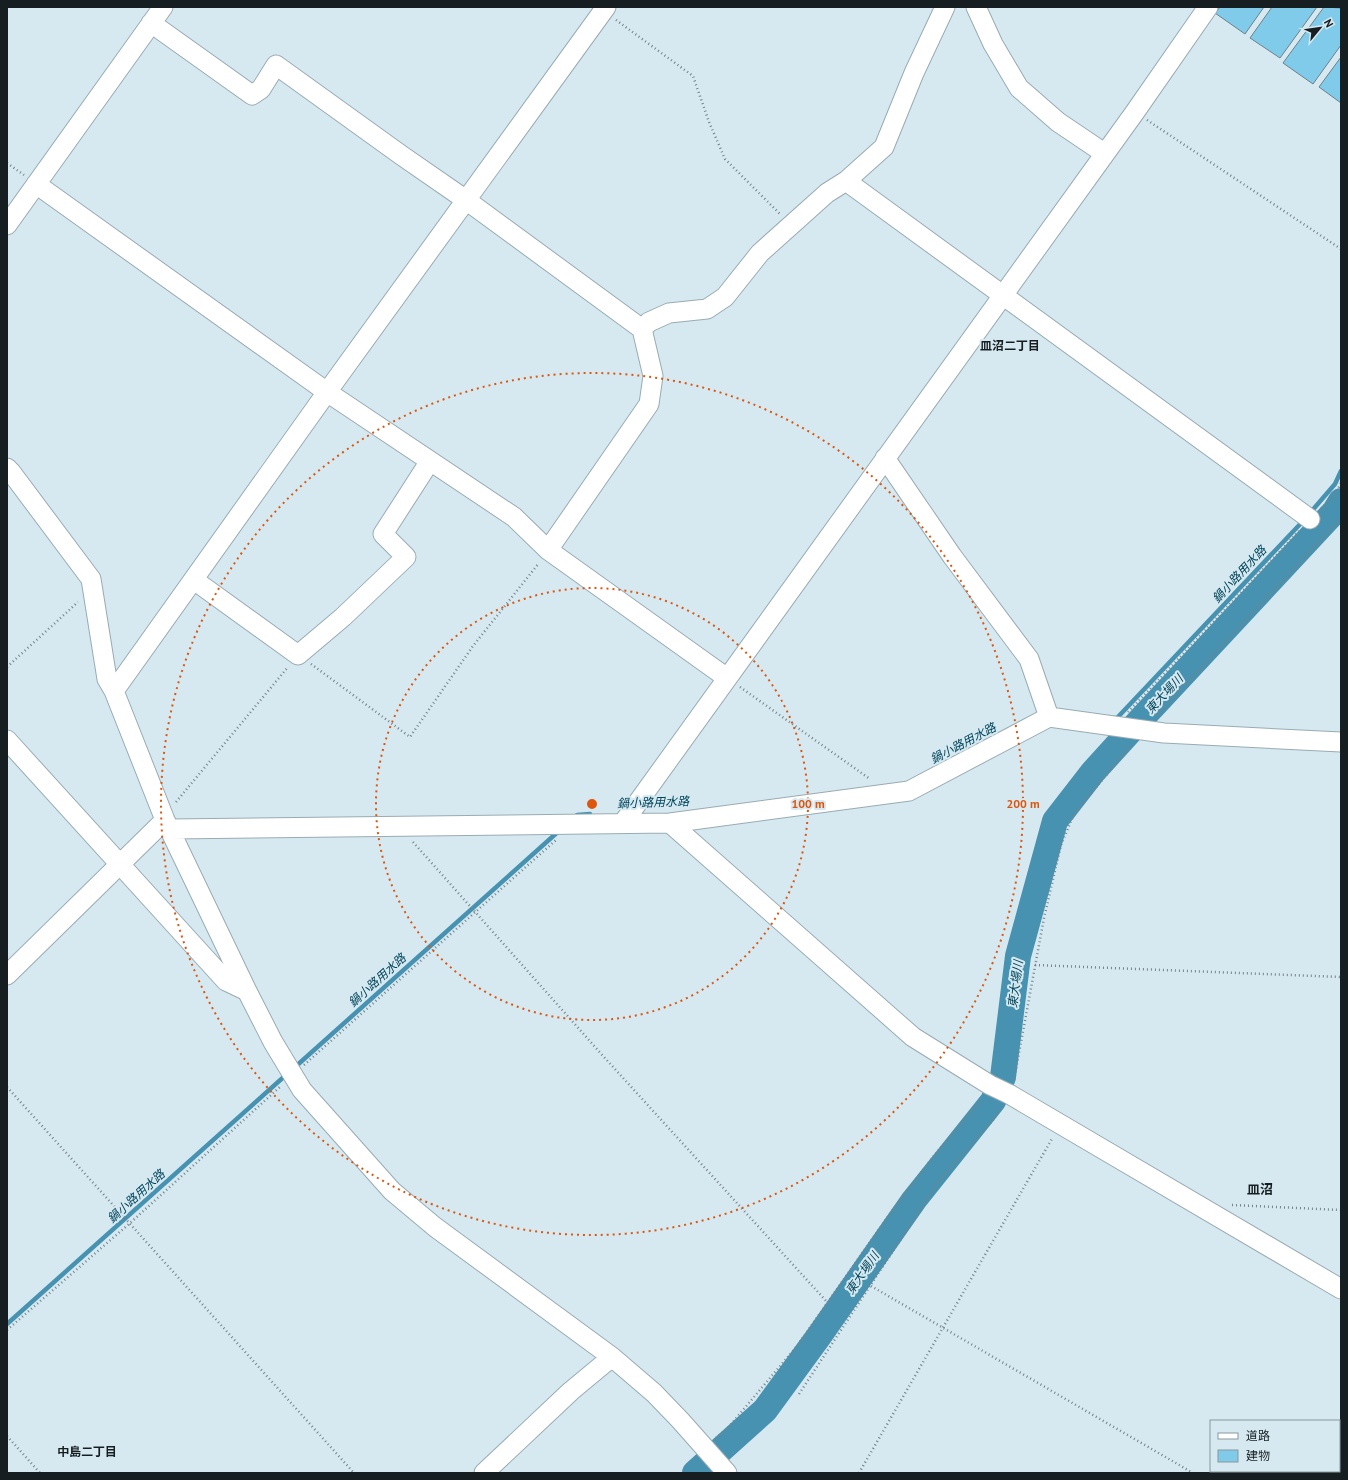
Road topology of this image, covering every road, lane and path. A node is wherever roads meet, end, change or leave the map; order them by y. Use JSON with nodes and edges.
{"nodes":[{"id":1,"x":163,"y":7,"type":"edge"},
{"id":2,"x":945,"y":7,"type":"edge"},
{"id":3,"x":976,"y":7,"type":"edge"},
{"id":4,"x":1208,"y":7,"type":"edge"},
{"id":5,"x":604,"y":9,"type":"edge"},
{"id":6,"x":151,"y":23,"type":"junction"},
{"id":7,"x":1135,"y":112,"type":"junction"},
{"id":8,"x":1104,"y":153,"type":"junction"},
{"id":9,"x":7,"y":162,"type":"edge"},
{"id":10,"x":846,"y":181,"type":"junction"},
{"id":11,"x":36,"y":184,"type":"junction"},
{"id":12,"x":466,"y":200,"type":"junction"},
{"id":13,"x":791,"y":225,"type":"junction"},
{"id":14,"x":7,"y":226,"type":"edge"},
{"id":15,"x":1341,"y":249,"type":"edge"},
{"id":16,"x":1002,"y":295,"type":"junction"},
{"id":17,"x":642,"y":329,"type":"junction"},
{"id":18,"x":327,"y":392,"type":"junction"},
{"id":19,"x":885,"y":458,"type":"junction"},
{"id":20,"x":430,"y":460,"type":"junction"},
{"id":21,"x":7,"y":468,"type":"edge"},
{"id":22,"x":1341,"y":483,"type":"edge"},
{"id":23,"x":1341,"y":518,"type":"edge"},
{"id":24,"x":1310,"y":520,"type":"junction"},
{"id":25,"x":548,"y":550,"type":"junction"},
{"id":26,"x":194,"y":580,"type":"junction"},
{"id":27,"x":94,"y":594,"type":"junction"},
{"id":28,"x":298,"y":654,"type":"junction"},
{"id":29,"x":7,"y":667,"type":"edge"},
{"id":30,"x":727,"y":678,"type":"junction"},
{"id":31,"x":114,"y":691,"type":"junction"},
{"id":32,"x":1049,"y":717,"type":"junction"},
{"id":33,"x":1115,"y":727,"type":"junction"},
{"id":34,"x":1143,"y":731,"type":"junction"},
{"id":35,"x":7,"y":740,"type":"edge"},
{"id":36,"x":1341,"y":742,"type":"edge"},
{"id":37,"x":890,"y":794,"type":"junction"},
{"id":38,"x":166,"y":822,"type":"junction"},
{"id":39,"x":670,"y":823,"type":"junction"},
{"id":40,"x":623,"y":824,"type":"junction"},
{"id":41,"x":573,"y":825,"type":"junction"},
{"id":42,"x":404,"y":827,"type":"junction"},
{"id":43,"x":120,"y":864,"type":"junction"},
{"id":44,"x":476,"y":912,"type":"junction"},
{"id":45,"x":1035,"y":965,"type":"junction"},
{"id":46,"x":7,"y":975,"type":"edge"},
{"id":47,"x":1341,"y":977,"type":"edge"},
{"id":48,"x":247,"y":991,"type":"junction"},
{"id":49,"x":292,"y":1076,"type":"junction"},
{"id":50,"x":990,"y":1085,"type":"junction"},
{"id":51,"x":7,"y":1087,"type":"edge"},
{"id":52,"x":1009,"y":1094,"type":"junction"},
{"id":53,"x":1060,"y":1124,"type":"junction"},
{"id":54,"x":1226,"y":1205,"type":"dead end"},
{"id":55,"x":1341,"y":1210,"type":"edge"},
{"id":56,"x":129,"y":1224,"type":"junction"},
{"id":57,"x":871,"y":1286,"type":"junction"},
{"id":58,"x":1341,"y":1289,"type":"edge"},
{"id":59,"x":827,"y":1302,"type":"junction"},
{"id":60,"x":942,"y":1328,"type":"junction"},
{"id":61,"x":7,"y":1330,"type":"edge"},
{"id":62,"x":612,"y":1356,"type":"junction"},
{"id":63,"x":799,"y":1394,"type":"dead end"},
{"id":64,"x":7,"y":1436,"type":"edge"},
{"id":65,"x":704,"y":1448,"type":"junction"},
{"id":66,"x":724,"y":1471,"type":"edge"},
{"id":67,"x":40,"y":1473,"type":"edge"},
{"id":68,"x":354,"y":1473,"type":"edge"},
{"id":69,"x":484,"y":1473,"type":"edge"},
{"id":70,"x":858,"y":1473,"type":"edge"},
{"id":71,"x":1193,"y":1473,"type":"edge"}],
"edges":[{"from":1,"to":6,"type":"street"},
{"from":2,"to":10,"type":"street"},
{"from":3,"to":8,"type":"street"},
{"from":4,"to":7,"type":"street"},
{"from":5,"to":12,"type":"street"},
{"from":5,"to":13,"type":"path"},
{"from":6,"to":11,"type":"street"},
{"from":6,"to":12,"type":"street"},
{"from":7,"to":8,"type":"street"},
{"from":7,"to":15,"type":"path"},
{"from":8,"to":16,"type":"street"},
{"from":9,"to":11,"type":"path"},
{"from":10,"to":13,"type":"street"},
{"from":10,"to":16,"type":"street"},
{"from":11,"to":14,"type":"street"},
{"from":11,"to":18,"type":"street"},
{"from":12,"to":17,"type":"street"},
{"from":12,"to":18,"type":"street"},
{"from":13,"to":17,"type":"street"},
{"from":16,"to":19,"type":"street"},
{"from":16,"to":24,"type":"street"},
{"from":17,"to":25,"type":"street"},
{"from":18,"to":20,"type":"street"},
{"from":18,"to":26,"type":"street"},
{"from":19,"to":30,"type":"street"},
{"from":19,"to":32,"type":"street"},
{"from":20,"to":25,"type":"street"},
{"from":20,"to":28,"type":"street"},
{"from":21,"to":27,"type":"street"},
{"from":22,"to":24,"type":"path"},
{"from":23,"to":34,"type":"path"},
{"from":24,"to":33,"type":"path"},
{"from":25,"to":28,"type":"path"},
{"from":25,"to":30,"type":"street"},
{"from":26,"to":28,"type":"street"},
{"from":26,"to":31,"type":"street"},
{"from":27,"to":29,"type":"path"},
{"from":27,"to":31,"type":"street"},
{"from":28,"to":38,"type":"path"},
{"from":30,"to":37,"type":"path"},
{"from":30,"to":40,"type":"street"},
{"from":31,"to":38,"type":"street"},
{"from":32,"to":33,"type":"street"},
{"from":32,"to":37,"type":"street"},
{"from":33,"to":34,"type":"street"},
{"from":34,"to":36,"type":"street"},
{"from":34,"to":45,"type":"path"},
{"from":35,"to":43,"type":"street"},
{"from":37,"to":39,"type":"street"},
{"from":38,"to":42,"type":"street"},
{"from":38,"to":43,"type":"street"},
{"from":38,"to":48,"type":"street"},
{"from":39,"to":40,"type":"street"},
{"from":39,"to":50,"type":"street"},
{"from":40,"to":41,"type":"street"},
{"from":41,"to":42,"type":"street"},
{"from":41,"to":44,"type":"path"},
{"from":42,"to":44,"type":"path"},
{"from":43,"to":46,"type":"street"},
{"from":43,"to":48,"type":"street"},
{"from":44,"to":49,"type":"path"},
{"from":44,"to":59,"type":"path"},
{"from":45,"to":47,"type":"path"},
{"from":45,"to":52,"type":"path"},
{"from":48,"to":49,"type":"street"},
{"from":49,"to":56,"type":"path"},
{"from":49,"to":62,"type":"street"},
{"from":50,"to":52,"type":"street"},
{"from":50,"to":59,"type":"path"},
{"from":51,"to":56,"type":"path"},
{"from":52,"to":53,"type":"street"},
{"from":52,"to":57,"type":"path"},
{"from":53,"to":58,"type":"street"},
{"from":53,"to":60,"type":"path"},
{"from":54,"to":55,"type":"path"},
{"from":56,"to":61,"type":"path"},
{"from":56,"to":68,"type":"path"},
{"from":57,"to":60,"type":"path"},
{"from":57,"to":63,"type":"path"},
{"from":59,"to":65,"type":"path"},
{"from":60,"to":70,"type":"path"},
{"from":60,"to":71,"type":"path"},
{"from":62,"to":65,"type":"street"},
{"from":62,"to":69,"type":"street"},
{"from":64,"to":67,"type":"path"},
{"from":65,"to":66,"type":"street"}]}
